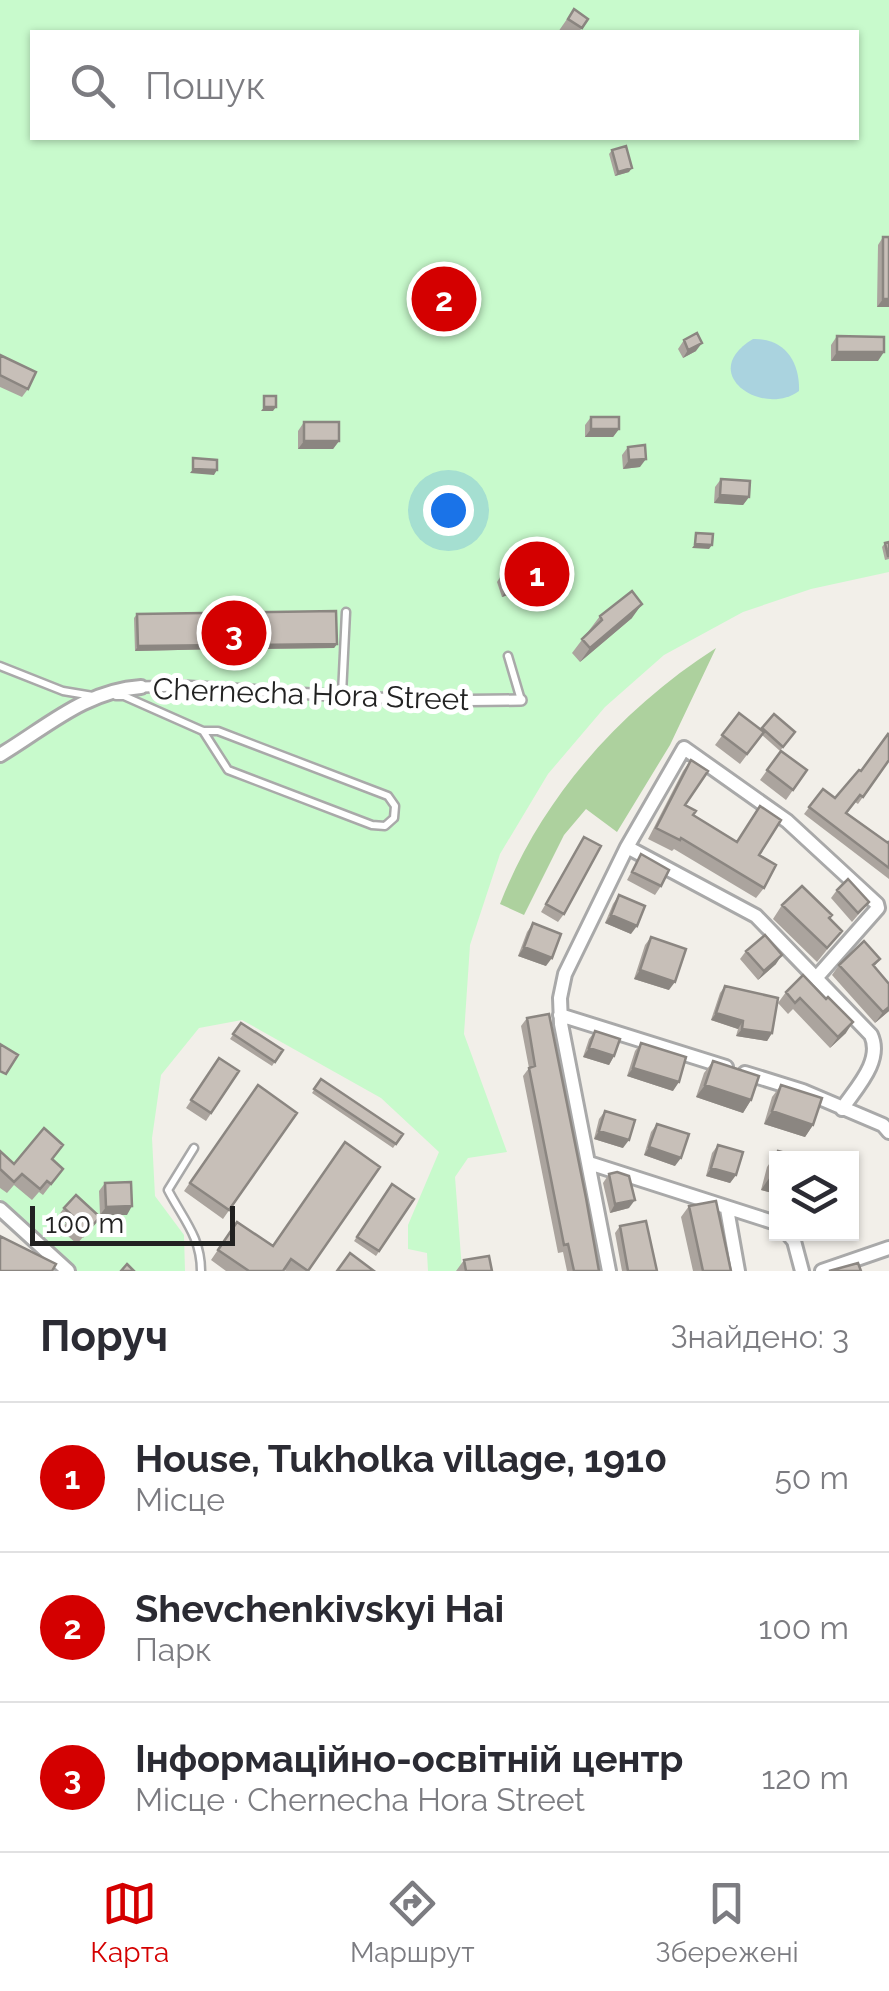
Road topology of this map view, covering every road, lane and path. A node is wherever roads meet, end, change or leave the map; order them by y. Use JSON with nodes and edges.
{"nodes":[{"id":1,"x":346,"y":612,"type":"dead end"},
{"id":2,"x":508,"y":656,"type":"dead end"},
{"id":3,"x":0,"y":666,"type":"edge"},
{"id":4,"x":141,"y":688,"type":"joint"},
{"id":5,"x":342,"y":694,"type":"junction"},
{"id":6,"x":94,"y":696,"type":"junction"},
{"id":7,"x":521,"y":700,"type":"joint"},
{"id":8,"x":203,"y":731,"type":"junction"},
{"id":9,"x":0,"y":755,"type":"edge"},
{"id":10,"x":627,"y":847,"type":"junction"},
{"id":11,"x":817,"y":976,"type":"junction"},
{"id":12,"x":560,"y":1015,"type":"junction"},
{"id":13,"x":842,"y":1109,"type":"junction"},
{"id":14,"x":889,"y":1132,"type":"edge"},
{"id":15,"x":194,"y":1148,"type":"dead end"},
{"id":16,"x":590,"y":1162,"type":"junction"},
{"id":17,"x":0,"y":1209,"type":"edge"},
{"id":18,"x":727,"y":1209,"type":"junction"},
{"id":19,"x":769,"y":1221,"type":"edge"},
{"id":20,"x":794,"y":1241,"type":"edge"},
{"id":21,"x":889,"y":1248,"type":"edge"},
{"id":22,"x":68,"y":1271,"type":"edge"},
{"id":23,"x":201,"y":1271,"type":"edge"},
{"id":24,"x":610,"y":1271,"type":"edge"},
{"id":25,"x":738,"y":1271,"type":"edge"},
{"id":26,"x":802,"y":1271,"type":"edge"},
{"id":27,"x":822,"y":1271,"type":"edge"}],
"edges":[{"from":1,"to":5,"type":"lane"},
{"from":2,"to":7,"type":"lane"},
{"from":3,"to":6,"type":"lane"},
{"from":4,"to":5,"type":"street","name":"Chernecha Hora Street"},
{"from":4,"to":6,"type":"street","name":"Chernecha Hora Street"},
{"from":5,"to":7,"type":"street","name":"Chernecha Hora Street"},
{"from":6,"to":8,"type":"lane"},
{"from":6,"to":9,"type":"street","name":"Chernecha Hora Street"},
{"from":8,"to":8,"type":"lane"},
{"from":10,"to":11,"type":"street"},
{"from":10,"to":11,"type":"street"},
{"from":10,"to":12,"type":"street"},
{"from":11,"to":13,"type":"street"},
{"from":12,"to":13,"type":"street"},
{"from":12,"to":16,"type":"street"},
{"from":13,"to":14,"type":"street"},
{"from":15,"to":23,"type":"lane"},
{"from":16,"to":18,"type":"street"},
{"from":16,"to":24,"type":"street"},
{"from":17,"to":22,"type":"street"},
{"from":18,"to":19,"type":"street"},
{"from":18,"to":25,"type":"street"},
{"from":20,"to":26,"type":"street"},
{"from":21,"to":27,"type":"street"}]}
